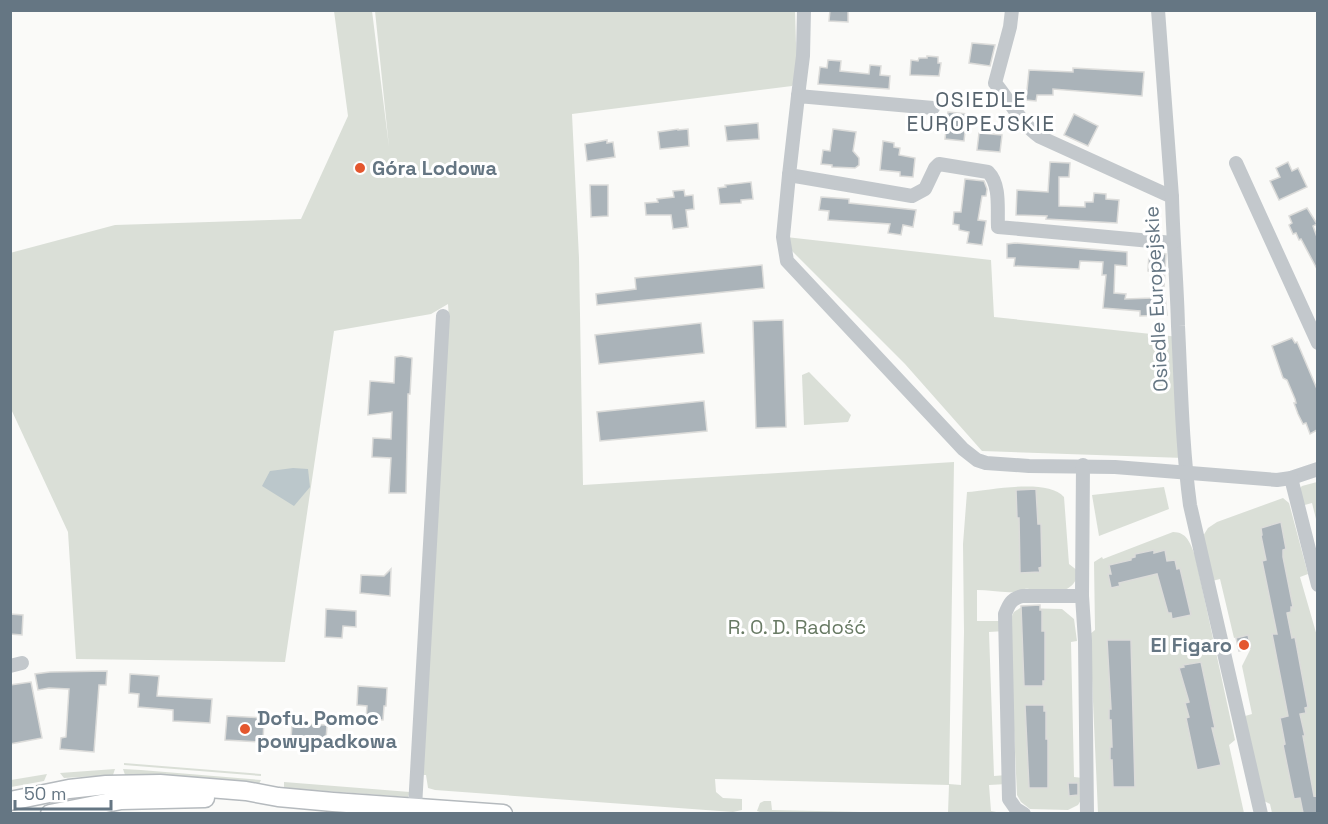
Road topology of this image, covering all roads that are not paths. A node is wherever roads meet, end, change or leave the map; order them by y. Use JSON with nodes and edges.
{"nodes":[{"id":1,"x":804,"y":10,"type":"edge"},
{"id":2,"x":1012,"y":10,"type":"edge"},
{"id":3,"x":1158,"y":10,"type":"edge"},
{"id":4,"x":798,"y":96,"type":"junction"},
{"id":5,"x":933,"y":108,"type":"dead end"},
{"id":6,"x":1236,"y":163,"type":"dead end"},
{"id":7,"x":789,"y":175,"type":"junction"},
{"id":8,"x":1172,"y":197,"type":"junction"},
{"id":9,"x":1173,"y":243,"type":"junction"},
{"id":10,"x":443,"y":316,"type":"dead end"},
{"id":11,"x":1317,"y":343,"type":"edge"},
{"id":12,"x":1083,"y":465,"type":"junction"},
{"id":13,"x":1317,"y":469,"type":"edge"},
{"id":14,"x":1185,"y":473,"type":"junction"},
{"id":15,"x":1291,"y":478,"type":"junction"},
{"id":16,"x":1317,"y":585,"type":"edge"},
{"id":17,"x":1082,"y":596,"type":"junction"},
{"id":18,"x":278,"y":797,"type":"junction"},
{"id":19,"x":10,"y":801,"type":"edge"},
{"id":20,"x":408,"y":809,"type":"edge"},
{"id":21,"x":50,"y":813,"type":"edge"},
{"id":22,"x":503,"y":813,"type":"edge"},
{"id":23,"x":1024,"y":813,"type":"edge"},
{"id":24,"x":1087,"y":813,"type":"edge"},
{"id":25,"x":1261,"y":813,"type":"edge"}],
"edges":[{"from":1,"to":4,"type":"street"},
{"from":2,"to":8,"type":"street","name":"Osiedle Europejskie"},
{"from":3,"to":8,"type":"street"},
{"from":4,"to":5,"type":"street"},
{"from":4,"to":7,"type":"street"},
{"from":6,"to":11,"type":"street"},
{"from":7,"to":9,"type":"street"},
{"from":7,"to":12,"type":"street"},
{"from":8,"to":9,"type":"street","name":"Osiedle Europejskie"},
{"from":9,"to":14,"type":"street","name":"Osiedle Europejskie"},
{"from":10,"to":20,"type":"street"},
{"from":12,"to":14,"type":"street"},
{"from":12,"to":17,"type":"street"},
{"from":13,"to":15,"type":"street"},
{"from":14,"to":15,"type":"street"},
{"from":14,"to":25,"type":"street","name":"Osiedle Europejskie"},
{"from":15,"to":16,"type":"street"},
{"from":17,"to":23,"type":"street"},
{"from":17,"to":24,"type":"street"},
{"from":18,"to":19,"type":"main road"},
{"from":18,"to":20,"type":"main road"},
{"from":18,"to":21,"type":"main road"},
{"from":20,"to":22,"type":"main road"}]}
